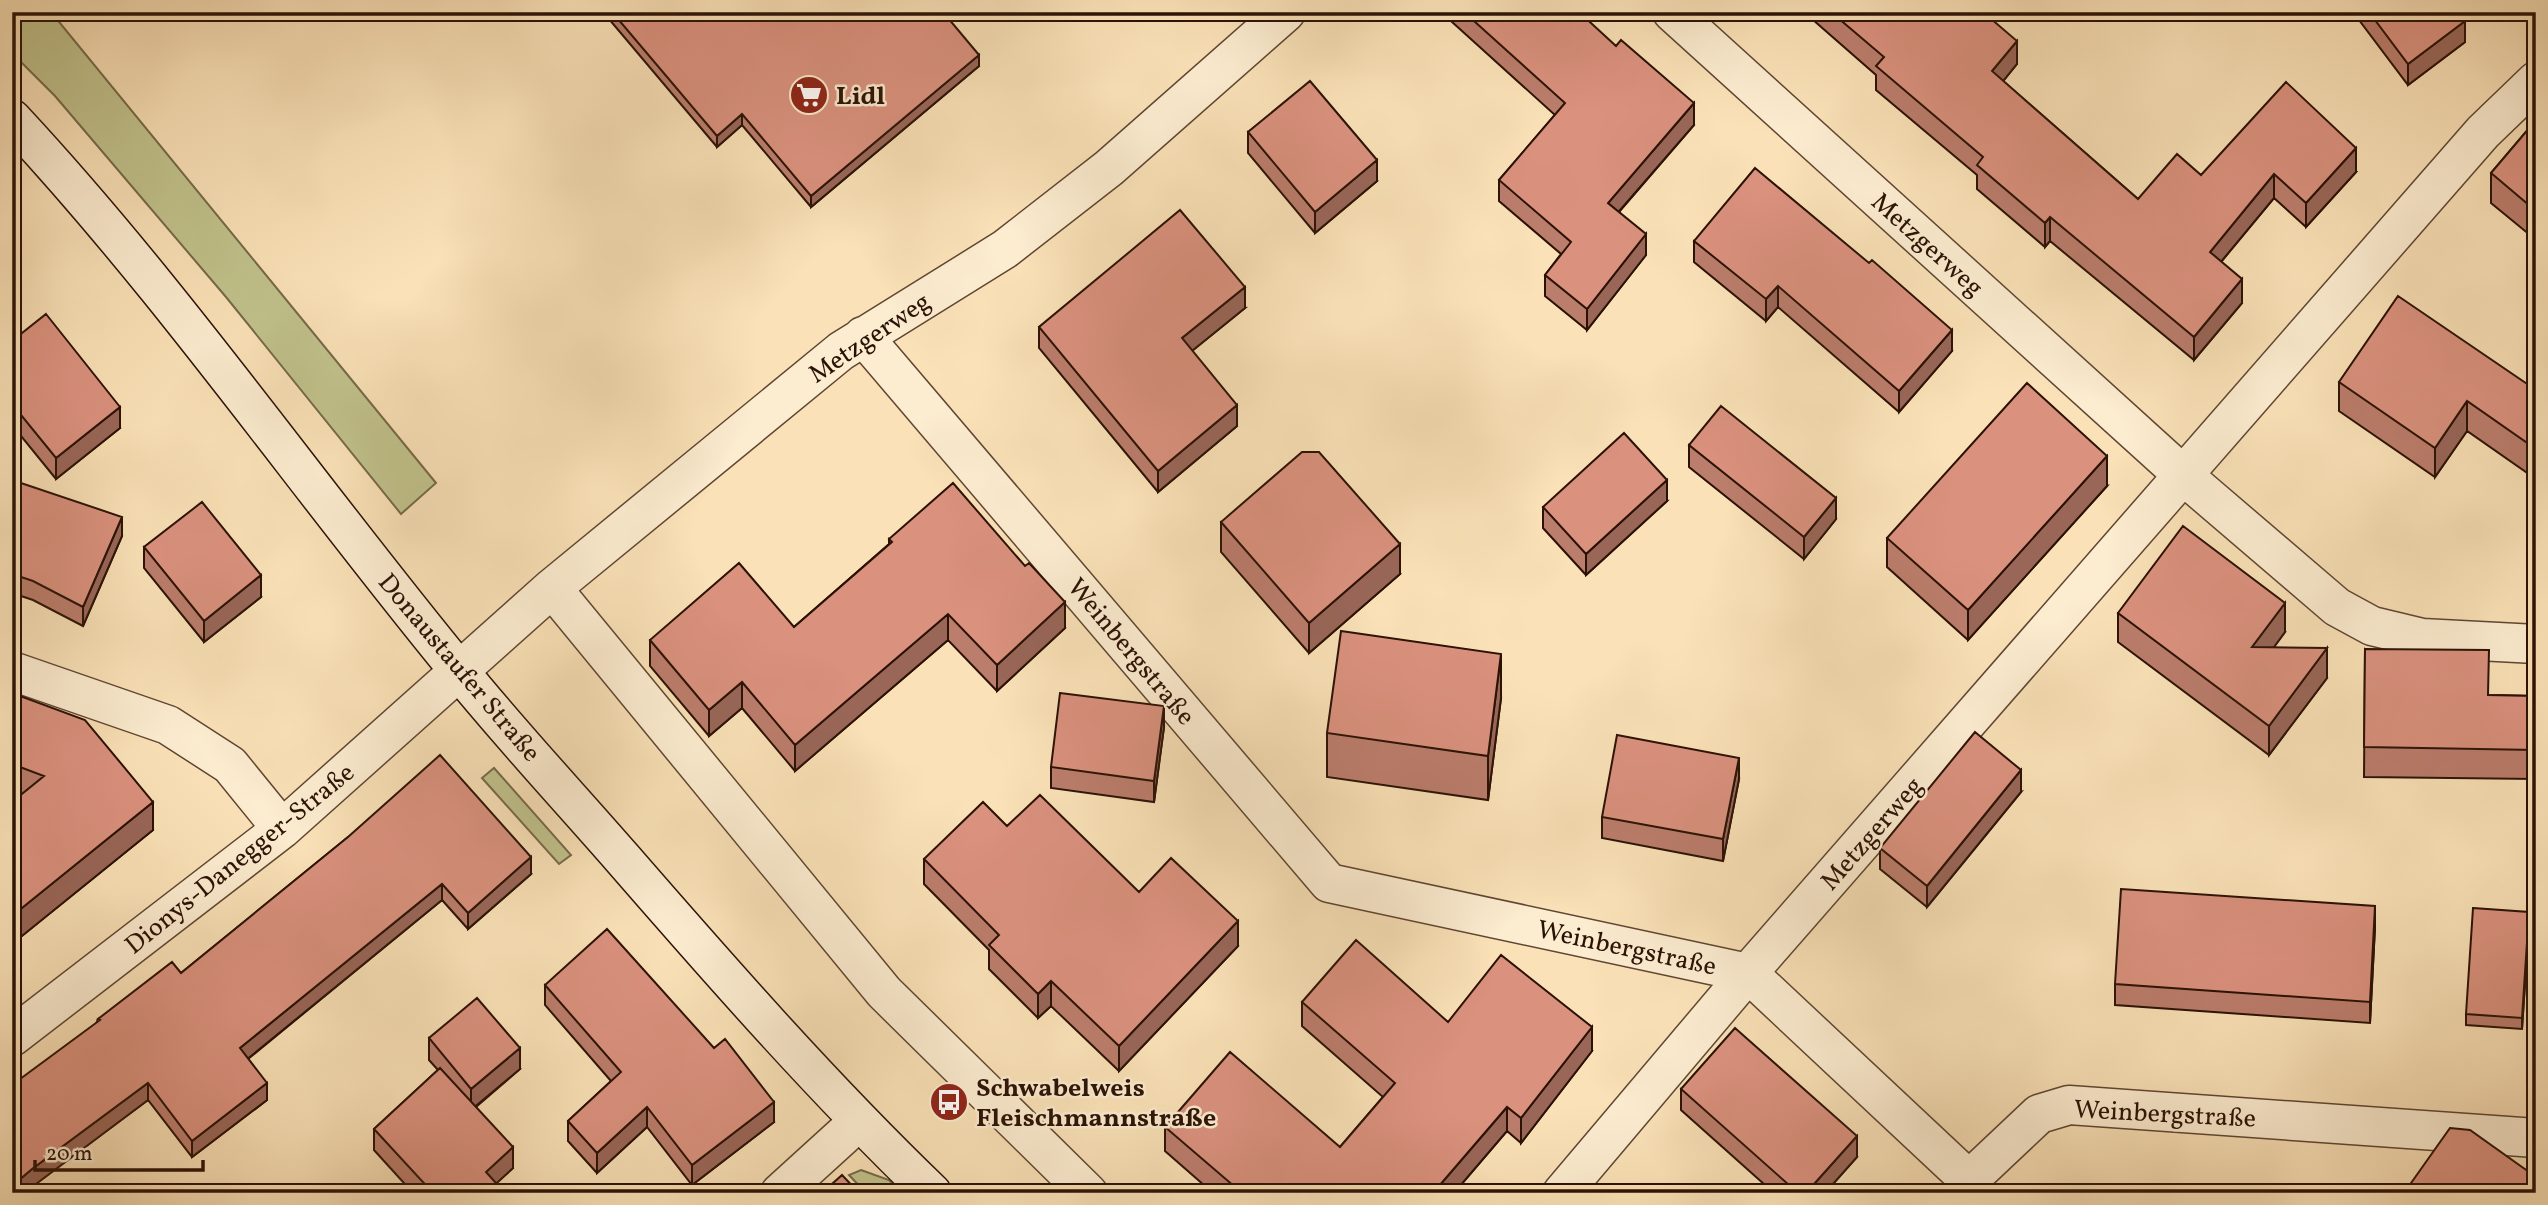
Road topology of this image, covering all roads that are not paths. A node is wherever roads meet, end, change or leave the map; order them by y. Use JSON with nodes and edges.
{"nodes":[{"id":1,"x":1286,"y":12,"type":"edge"},
{"id":2,"x":1672,"y":12,"type":"edge"},
{"id":3,"x":2536,"y":81,"type":"edge"},
{"id":4,"x":12,"y":119,"type":"edge"},
{"id":5,"x":863,"y":336,"type":"junction"},
{"id":6,"x":2184,"y":476,"type":"junction"},
{"id":7,"x":552,"y":588,"type":"junction"},
{"id":8,"x":2536,"y":644,"type":"edge"},
{"id":9,"x":12,"y":671,"type":"edge"},
{"id":10,"x":460,"y":672,"type":"junction"},
{"id":11,"x":282,"y":829,"type":"junction"},
{"id":12,"x":1748,"y":973,"type":"junction"},
{"id":13,"x":12,"y":1037,"type":"edge"},
{"id":14,"x":858,"y":1122,"type":"junction"},
{"id":15,"x":2536,"y":1138,"type":"edge"},
{"id":16,"x":1975,"y":1186,"type":"edge"},
{"id":17,"x":779,"y":1193,"type":"edge"},
{"id":18,"x":932,"y":1193,"type":"edge"},
{"id":19,"x":1088,"y":1193,"type":"edge"},
{"id":20,"x":1562,"y":1193,"type":"edge"}],
"edges":[{"from":1,"to":5,"type":"street","name":"Metzgerweg"},
{"from":2,"to":6,"type":"street","name":"Metzgerweg"},
{"from":3,"to":6,"type":"street","name":"Metzgerweg"},
{"from":4,"to":10,"type":"street","name":"Donaustaufer Straße"},
{"from":5,"to":7,"type":"street","name":"Metzgerweg"},
{"from":5,"to":12,"type":"street","name":"Weinbergstraße"},
{"from":6,"to":8,"type":"street"},
{"from":6,"to":12,"type":"street","name":"Metzgerweg"},
{"from":7,"to":10,"type":"street","name":"Metzgerweg"},
{"from":7,"to":19,"type":"street"},
{"from":9,"to":11,"type":"street"},
{"from":10,"to":11,"type":"street","name":"Dionys-Danegger-Straße"},
{"from":10,"to":14,"type":"street","name":"Donaustaufer Straße"},
{"from":11,"to":13,"type":"street","name":"Dionys-Danegger-Straße"},
{"from":12,"to":16,"type":"street","name":"Weinbergstraße"},
{"from":12,"to":20,"type":"street","name":"Metzgerweg"},
{"from":14,"to":17,"type":"street"},
{"from":14,"to":18,"type":"street","name":"Donaustaufer Straße"},
{"from":15,"to":16,"type":"street","name":"Weinbergstraße"}]}
